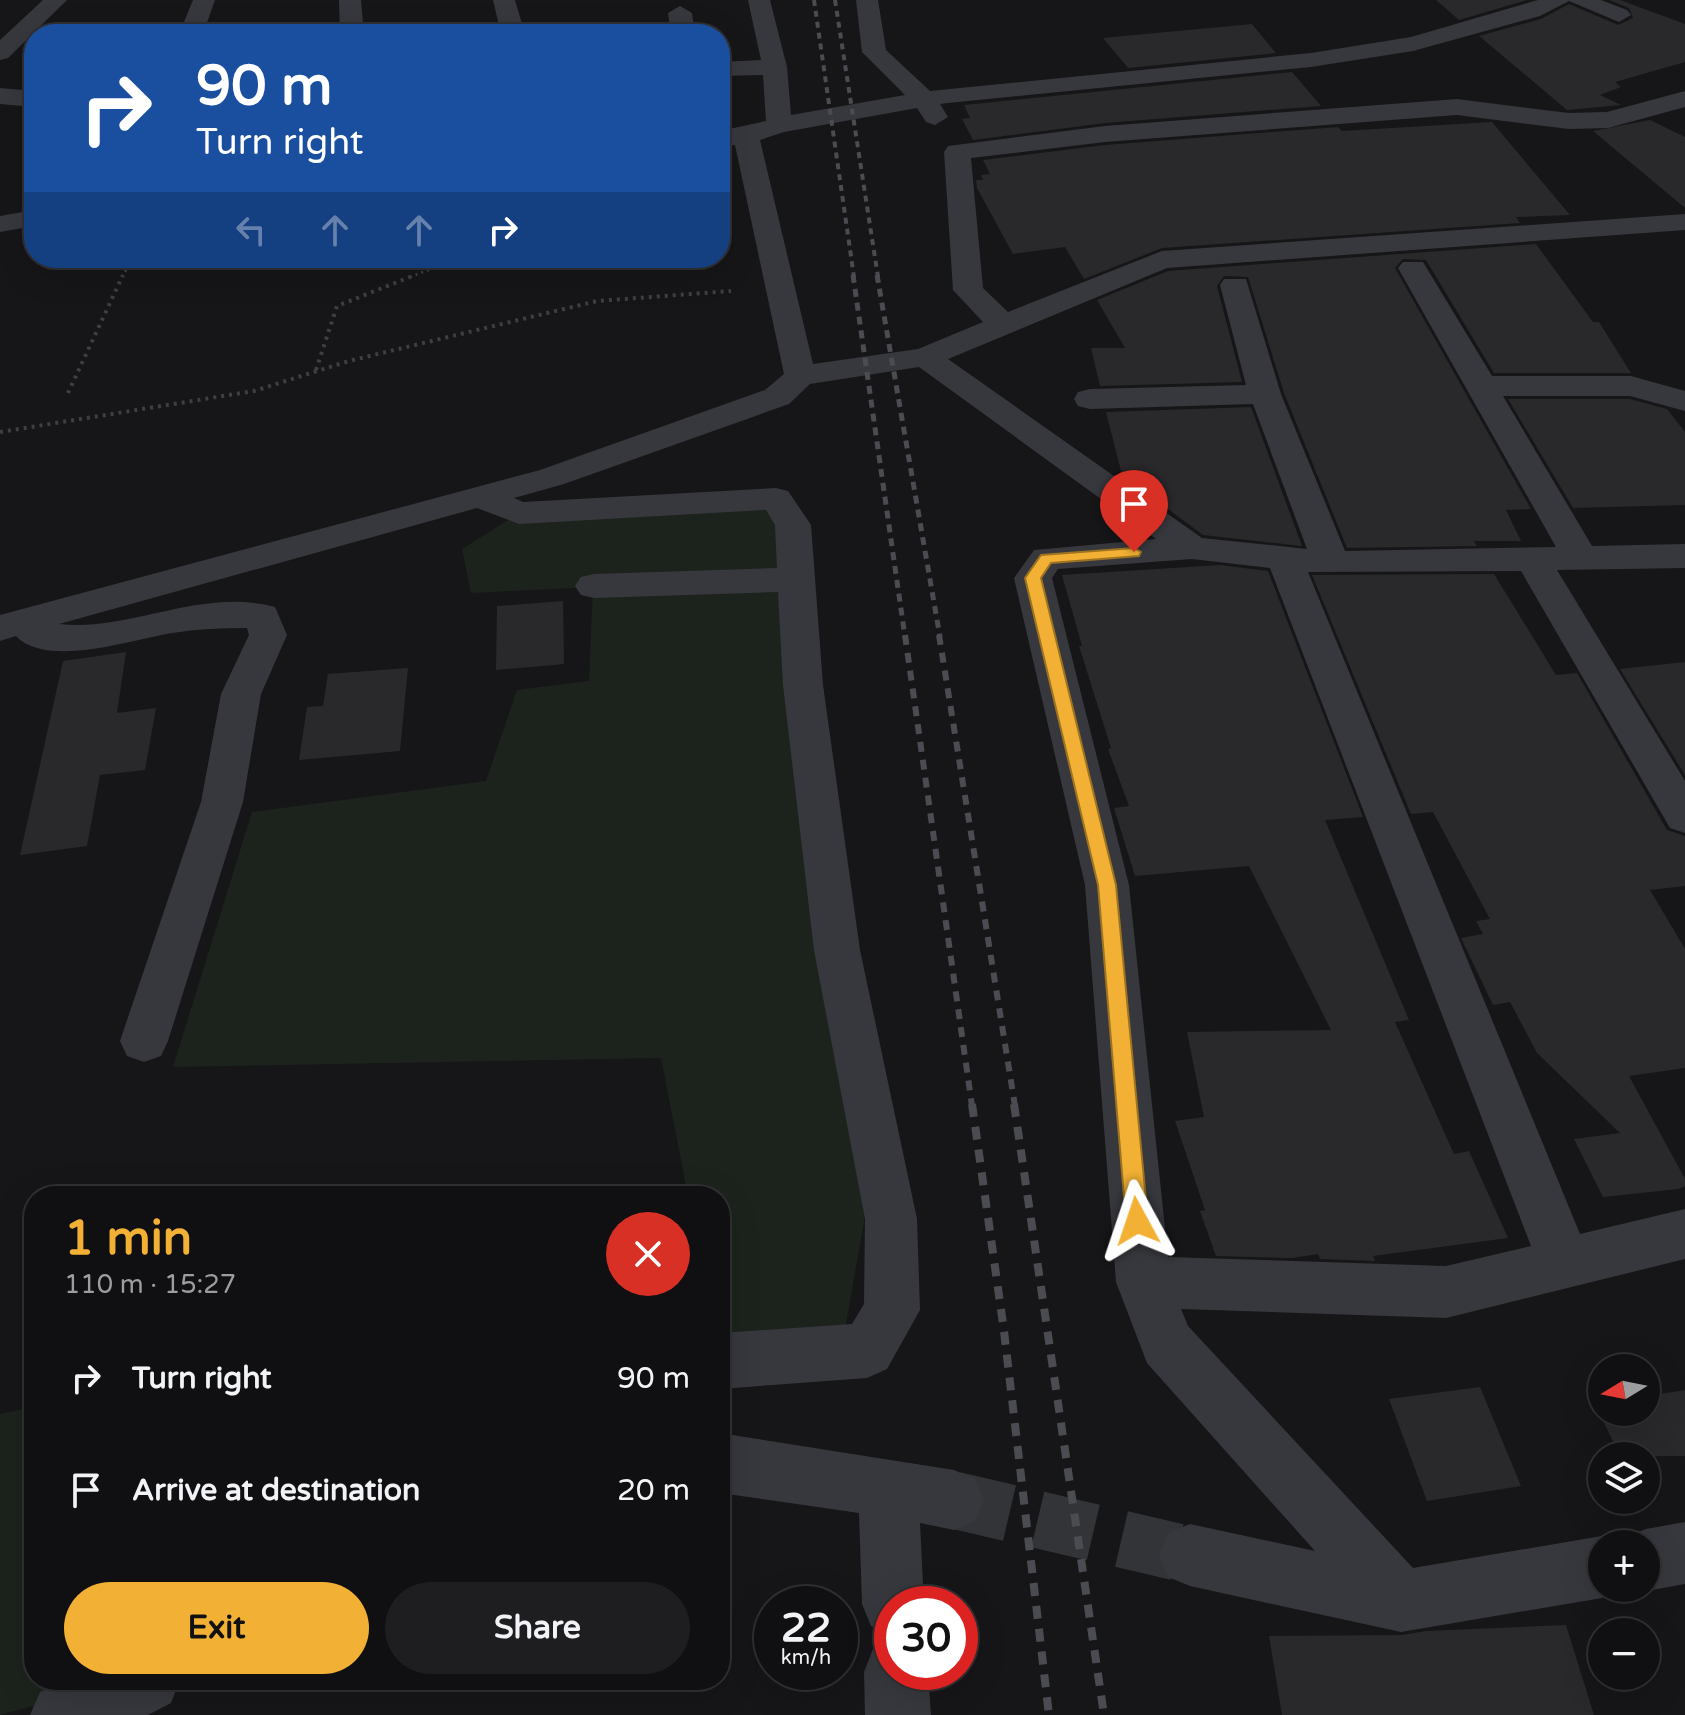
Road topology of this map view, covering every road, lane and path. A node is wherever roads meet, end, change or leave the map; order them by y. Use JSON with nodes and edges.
{"nodes":[{"id":1,"x":56,"y":0,"type":"edge"},
{"id":2,"x":204,"y":0,"type":"edge"},
{"id":3,"x":350,"y":0,"type":"edge"},
{"id":4,"x":504,"y":0,"type":"edge"},
{"id":5,"x":759,"y":0,"type":"edge"},
{"id":6,"x":867,"y":0,"type":"edge"},
{"id":7,"x":1486,"y":0,"type":"edge"},
{"id":8,"x":1558,"y":0,"type":"edge"},
{"id":9,"x":1580,"y":0,"type":"edge"},
{"id":10,"x":1527,"y":12,"type":"junction"},
{"id":11,"x":1619,"y":15,"type":"dead end"},
{"id":12,"x":31,"y":24,"type":"edge"},
{"id":13,"x":195,"y":24,"type":"edge"},
{"id":14,"x":351,"y":24,"type":"edge"},
{"id":15,"x":510,"y":24,"type":"edge"},
{"id":16,"x":24,"y":30,"type":"edge"},
{"id":17,"x":0,"y":53,"type":"edge"},
{"id":18,"x":775,"y":67,"type":"junction"},
{"id":19,"x":730,"y":69,"type":"edge"},
{"id":20,"x":0,"y":96,"type":"edge"},
{"id":21,"x":24,"y":98,"type":"edge"},
{"id":22,"x":924,"y":99,"type":"junction"},
{"id":23,"x":1685,"y":99,"type":"edge"},
{"id":24,"x":779,"y":125,"type":"junction"},
{"id":25,"x":733,"y":138,"type":"edge"},
{"id":26,"x":957,"y":152,"type":"junction"},
{"id":27,"x":24,"y":220,"type":"edge"},
{"id":28,"x":1685,"y":222,"type":"edge"},
{"id":29,"x":0,"y":224,"type":"edge"},
{"id":30,"x":127,"y":268,"type":"edge"},
{"id":31,"x":434,"y":268,"type":"edge"},
{"id":32,"x":1413,"y":268,"type":"dead end"},
{"id":33,"x":1235,"y":285,"type":"dead end"},
{"id":34,"x":780,"y":287,"type":"junction"},
{"id":35,"x":1004,"y":325,"type":"junction"},
{"id":36,"x":925,"y":357,"type":"junction"},
{"id":37,"x":316,"y":371,"type":"junction"},
{"id":38,"x":800,"y":376,"type":"junction"},
{"id":39,"x":1481,"y":386,"type":"junction"},
{"id":40,"x":68,"y":393,"type":"dead end"},
{"id":41,"x":1265,"y":394,"type":"junction"},
{"id":42,"x":1090,"y":399,"type":"dead end"},
{"id":43,"x":1685,"y":401,"type":"edge"},
{"id":44,"x":0,"y":432,"type":"edge"},
{"id":45,"x":483,"y":498,"type":"junction"},
{"id":46,"x":1192,"y":548,"type":"junction"},
{"id":47,"x":1685,"y":556,"type":"edge"},
{"id":48,"x":1531,"y":557,"type":"junction"},
{"id":49,"x":1580,"y":557,"type":"junction"},
{"id":50,"x":1285,"y":560,"type":"junction"},
{"id":51,"x":1331,"y":563,"type":"junction"},
{"id":52,"x":797,"y":579,"type":"junction"},
{"id":53,"x":594,"y":586,"type":"dead end"},
{"id":54,"x":8,"y":626,"type":"edge"},
{"id":55,"x":1685,"y":817,"type":"edge"},
{"id":56,"x":144,"y":1041,"type":"dead end"},
{"id":57,"x":1685,"y":1234,"type":"edge"},
{"id":58,"x":1564,"y":1262,"type":"junction"},
{"id":59,"x":1143,"y":1282,"type":"junction"},
{"id":60,"x":730,"y":1360,"type":"edge"},
{"id":61,"x":730,"y":1464,"type":"edge"},
{"id":62,"x":888,"y":1487,"type":"junction"},
{"id":63,"x":954,"y":1500,"type":"tunnel mouth"},
{"id":64,"x":1685,"y":1553,"type":"edge"},
{"id":65,"x":1190,"y":1555,"type":"tunnel mouth"},
{"id":66,"x":1660,"y":1557,"type":"edge"},
{"id":67,"x":1588,"y":1569,"type":"edge"},
{"id":68,"x":892,"y":1586,"type":"edge"},
{"id":69,"x":1401,"y":1601,"type":"junction"},
{"id":70,"x":129,"y":1690,"type":"edge"},
{"id":71,"x":897,"y":1690,"type":"edge"},
{"id":72,"x":63,"y":1715,"type":"edge"},
{"id":73,"x":898,"y":1715,"type":"edge"}],
"edges":[{"from":1,"to":12,"type":"street"},
{"from":2,"to":13,"type":"street"},
{"from":3,"to":14,"type":"street"},
{"from":4,"to":15,"type":"street"},
{"from":5,"to":18,"type":"street"},
{"from":6,"to":22,"type":"street"},
{"from":7,"to":10,"type":"street"},
{"from":8,"to":10,"type":"street"},
{"from":9,"to":11,"type":"street"},
{"from":10,"to":22,"type":"street"},
{"from":16,"to":17,"type":"street"},
{"from":18,"to":19,"type":"street"},
{"from":18,"to":24,"type":"street"},
{"from":20,"to":21,"type":"street"},
{"from":22,"to":24,"type":"street"},
{"from":22,"to":26,"type":"street"},
{"from":23,"to":26,"type":"street"},
{"from":24,"to":25,"type":"street"},
{"from":25,"to":34,"type":"street"},
{"from":26,"to":35,"type":"street"},
{"from":27,"to":29,"type":"street"},
{"from":28,"to":35,"type":"street"},
{"from":30,"to":40,"type":"path"},
{"from":31,"to":37,"type":"path"},
{"from":32,"to":39,"type":"street"},
{"from":33,"to":41,"type":"street"},
{"from":34,"to":37,"type":"path"},
{"from":34,"to":38,"type":"street"},
{"from":35,"to":36,"type":"street"},
{"from":36,"to":38,"type":"street"},
{"from":36,"to":46,"type":"street"},
{"from":37,"to":44,"type":"path"},
{"from":38,"to":45,"type":"street"},
{"from":39,"to":43,"type":"street"},
{"from":39,"to":49,"type":"street"},
{"from":41,"to":42,"type":"street"},
{"from":41,"to":51,"type":"street"},
{"from":45,"to":52,"type":"street"},
{"from":45,"to":54,"type":"street"},
{"from":46,"to":50,"type":"street"},
{"from":46,"to":59,"type":"street"},
{"from":47,"to":49,"type":"street"},
{"from":48,"to":49,"type":"street"},
{"from":48,"to":51,"type":"street"},
{"from":48,"to":55,"type":"street"},
{"from":50,"to":51,"type":"street"},
{"from":50,"to":58,"type":"street"},
{"from":52,"to":53,"type":"street"},
{"from":52,"to":60,"type":"street"},
{"from":54,"to":56,"type":"street"},
{"from":57,"to":58,"type":"street"},
{"from":58,"to":59,"type":"street"},
{"from":59,"to":69,"type":"street"},
{"from":61,"to":62,"type":"street"},
{"from":62,"to":63,"type":"street"},
{"from":62,"to":68,"type":"street"},
{"from":64,"to":66,"type":"street"},
{"from":65,"to":69,"type":"street"},
{"from":67,"to":69,"type":"street"},
{"from":70,"to":72,"type":"street"},
{"from":71,"to":73,"type":"street"}]}
